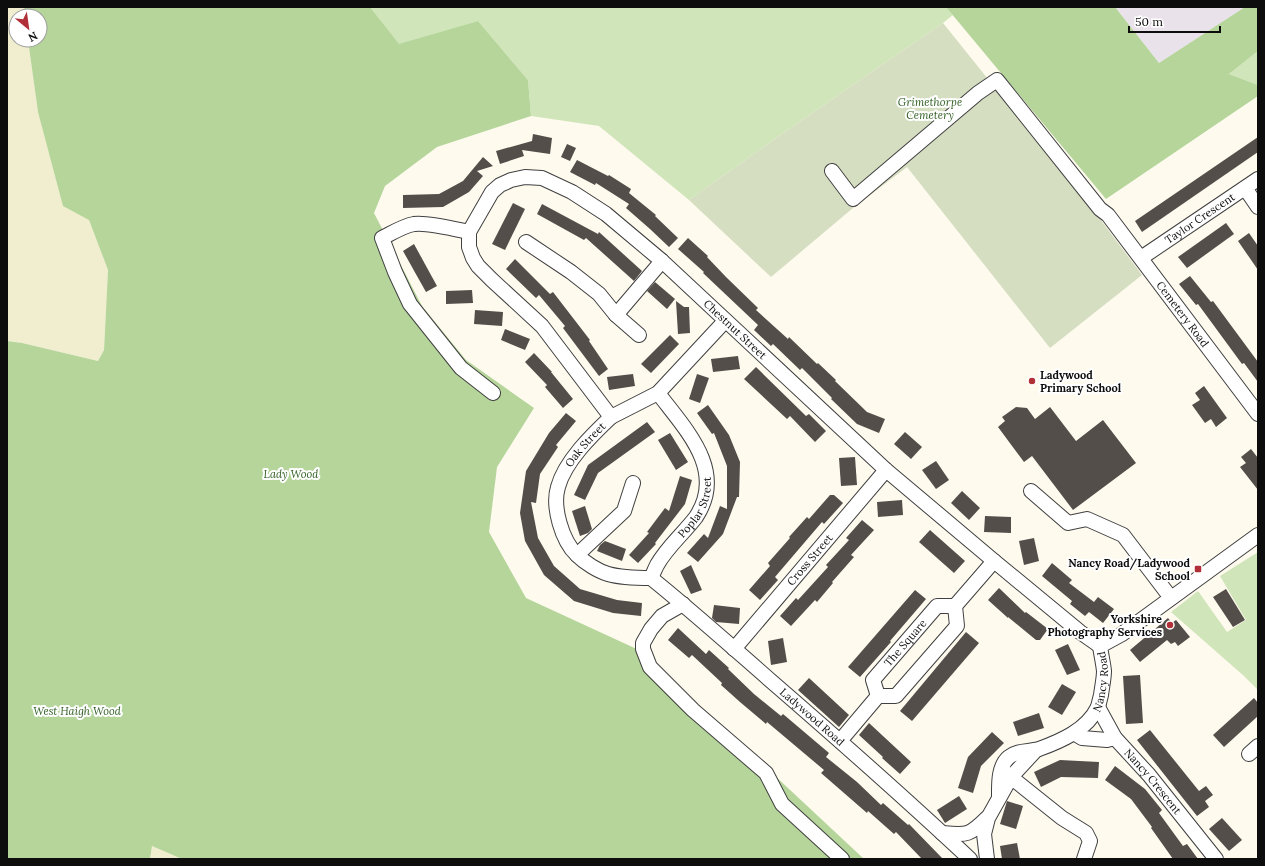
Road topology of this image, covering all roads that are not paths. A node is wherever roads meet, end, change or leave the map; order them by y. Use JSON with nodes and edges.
{"nodes":[{"id":1,"x":832,"y":171,"type":"dead end"},
{"id":2,"x":1258,"y":179,"type":"edge"},
{"id":3,"x":1245,"y":188,"type":"junction"},
{"id":4,"x":1258,"y":207,"type":"edge"},
{"id":5,"x":469,"y":232,"type":"junction"},
{"id":6,"x":526,"y":242,"type":"dead end"},
{"id":7,"x":1141,"y":258,"type":"junction"},
{"id":8,"x":662,"y":261,"type":"junction"},
{"id":9,"x":616,"y":315,"type":"junction"},
{"id":10,"x":725,"y":321,"type":"junction"},
{"id":11,"x":638,"y":335,"type":"dead end"},
{"id":12,"x":658,"y":392,"type":"junction"},
{"id":13,"x":493,"y":393,"type":"dead end"},
{"id":14,"x":1258,"y":414,"type":"edge"},
{"id":15,"x":611,"y":417,"type":"junction"},
{"id":16,"x":886,"y":470,"type":"junction"},
{"id":17,"x":633,"y":483,"type":"dead end"},
{"id":18,"x":1032,"y":491,"type":"dead end"},
{"id":19,"x":1258,"y":535,"type":"edge"},
{"id":20,"x":577,"y":555,"type":"junction"},
{"id":21,"x":994,"y":561,"type":"junction"},
{"id":22,"x":651,"y":578,"type":"junction"},
{"id":23,"x":1171,"y":598,"type":"junction"},
{"id":24,"x":683,"y":604,"type":"junction"},
{"id":25,"x":955,"y":606,"type":"junction"},
{"id":26,"x":1100,"y":646,"type":"junction"},
{"id":27,"x":734,"y":649,"type":"junction"},
{"id":28,"x":878,"y":696,"type":"junction"},
{"id":29,"x":1098,"y":707,"type":"junction"},
{"id":30,"x":1074,"y":733,"type":"junction"},
{"id":31,"x":1115,"y":738,"type":"junction"},
{"id":32,"x":840,"y":741,"type":"junction"},
{"id":33,"x":1006,"y":773,"type":"junction"},
{"id":34,"x":988,"y":818,"type":"junction"},
{"id":35,"x":942,"y":833,"type":"junction"},
{"id":36,"x":1213,"y":858,"type":"edge"},
{"id":37,"x":842,"y":859,"type":"edge"},
{"id":38,"x":970,"y":859,"type":"edge"},
{"id":39,"x":986,"y":859,"type":"edge"},
{"id":40,"x":1084,"y":859,"type":"edge"}],
"edges":[{"from":1,"to":7,"type":"street","name":"Cemetery Road"},
{"from":2,"to":3,"type":"street","name":"Taylor Crescent"},
{"from":3,"to":4,"type":"street"},
{"from":3,"to":7,"type":"street","name":"Taylor Crescent"},
{"from":5,"to":8,"type":"street","name":"Chestnut Street"},
{"from":5,"to":13,"type":"street"},
{"from":5,"to":15,"type":"street","name":"Oak Street"},
{"from":6,"to":9,"type":"street"},
{"from":7,"to":14,"type":"street","name":"Cemetery Road"},
{"from":8,"to":9,"type":"street"},
{"from":8,"to":10,"type":"street","name":"Chestnut Street"},
{"from":9,"to":11,"type":"street"},
{"from":10,"to":12,"type":"street"},
{"from":10,"to":16,"type":"street","name":"Chestnut Street"},
{"from":12,"to":15,"type":"street"},
{"from":12,"to":22,"type":"street","name":"Poplar Street"},
{"from":15,"to":20,"type":"street","name":"Oak Street"},
{"from":16,"to":21,"type":"street","name":"Chestnut Street"},
{"from":16,"to":27,"type":"street","name":"Cross Street"},
{"from":17,"to":20,"type":"street"},
{"from":18,"to":23,"type":"street"},
{"from":19,"to":23,"type":"street","name":"Nancy Road"},
{"from":20,"to":22,"type":"street","name":"Oak Street"},
{"from":21,"to":25,"type":"street"},
{"from":21,"to":26,"type":"street","name":"Nancy Road"},
{"from":22,"to":24,"type":"street","name":"Ladywood Road"},
{"from":23,"to":26,"type":"street","name":"Nancy Road"},
{"from":24,"to":27,"type":"street","name":"Ladywood Road"},
{"from":24,"to":37,"type":"street"},
{"from":25,"to":28,"type":"street"},
{"from":25,"to":28,"type":"street","name":"The Square"},
{"from":26,"to":29,"type":"street","name":"Nancy Road"},
{"from":27,"to":32,"type":"street","name":"Ladywood Road"},
{"from":28,"to":32,"type":"street"},
{"from":29,"to":30,"type":"street"},
{"from":29,"to":31,"type":"street","name":"Nancy Road"},
{"from":30,"to":31,"type":"street"},
{"from":30,"to":33,"type":"street"},
{"from":31,"to":36,"type":"street","name":"Nancy Crescent"},
{"from":32,"to":35,"type":"street","name":"Ladywood Road"},
{"from":33,"to":34,"type":"street"},
{"from":33,"to":40,"type":"street"},
{"from":34,"to":35,"type":"street"},
{"from":34,"to":39,"type":"street"},
{"from":35,"to":38,"type":"street","name":"Ladywood Road"}]}
